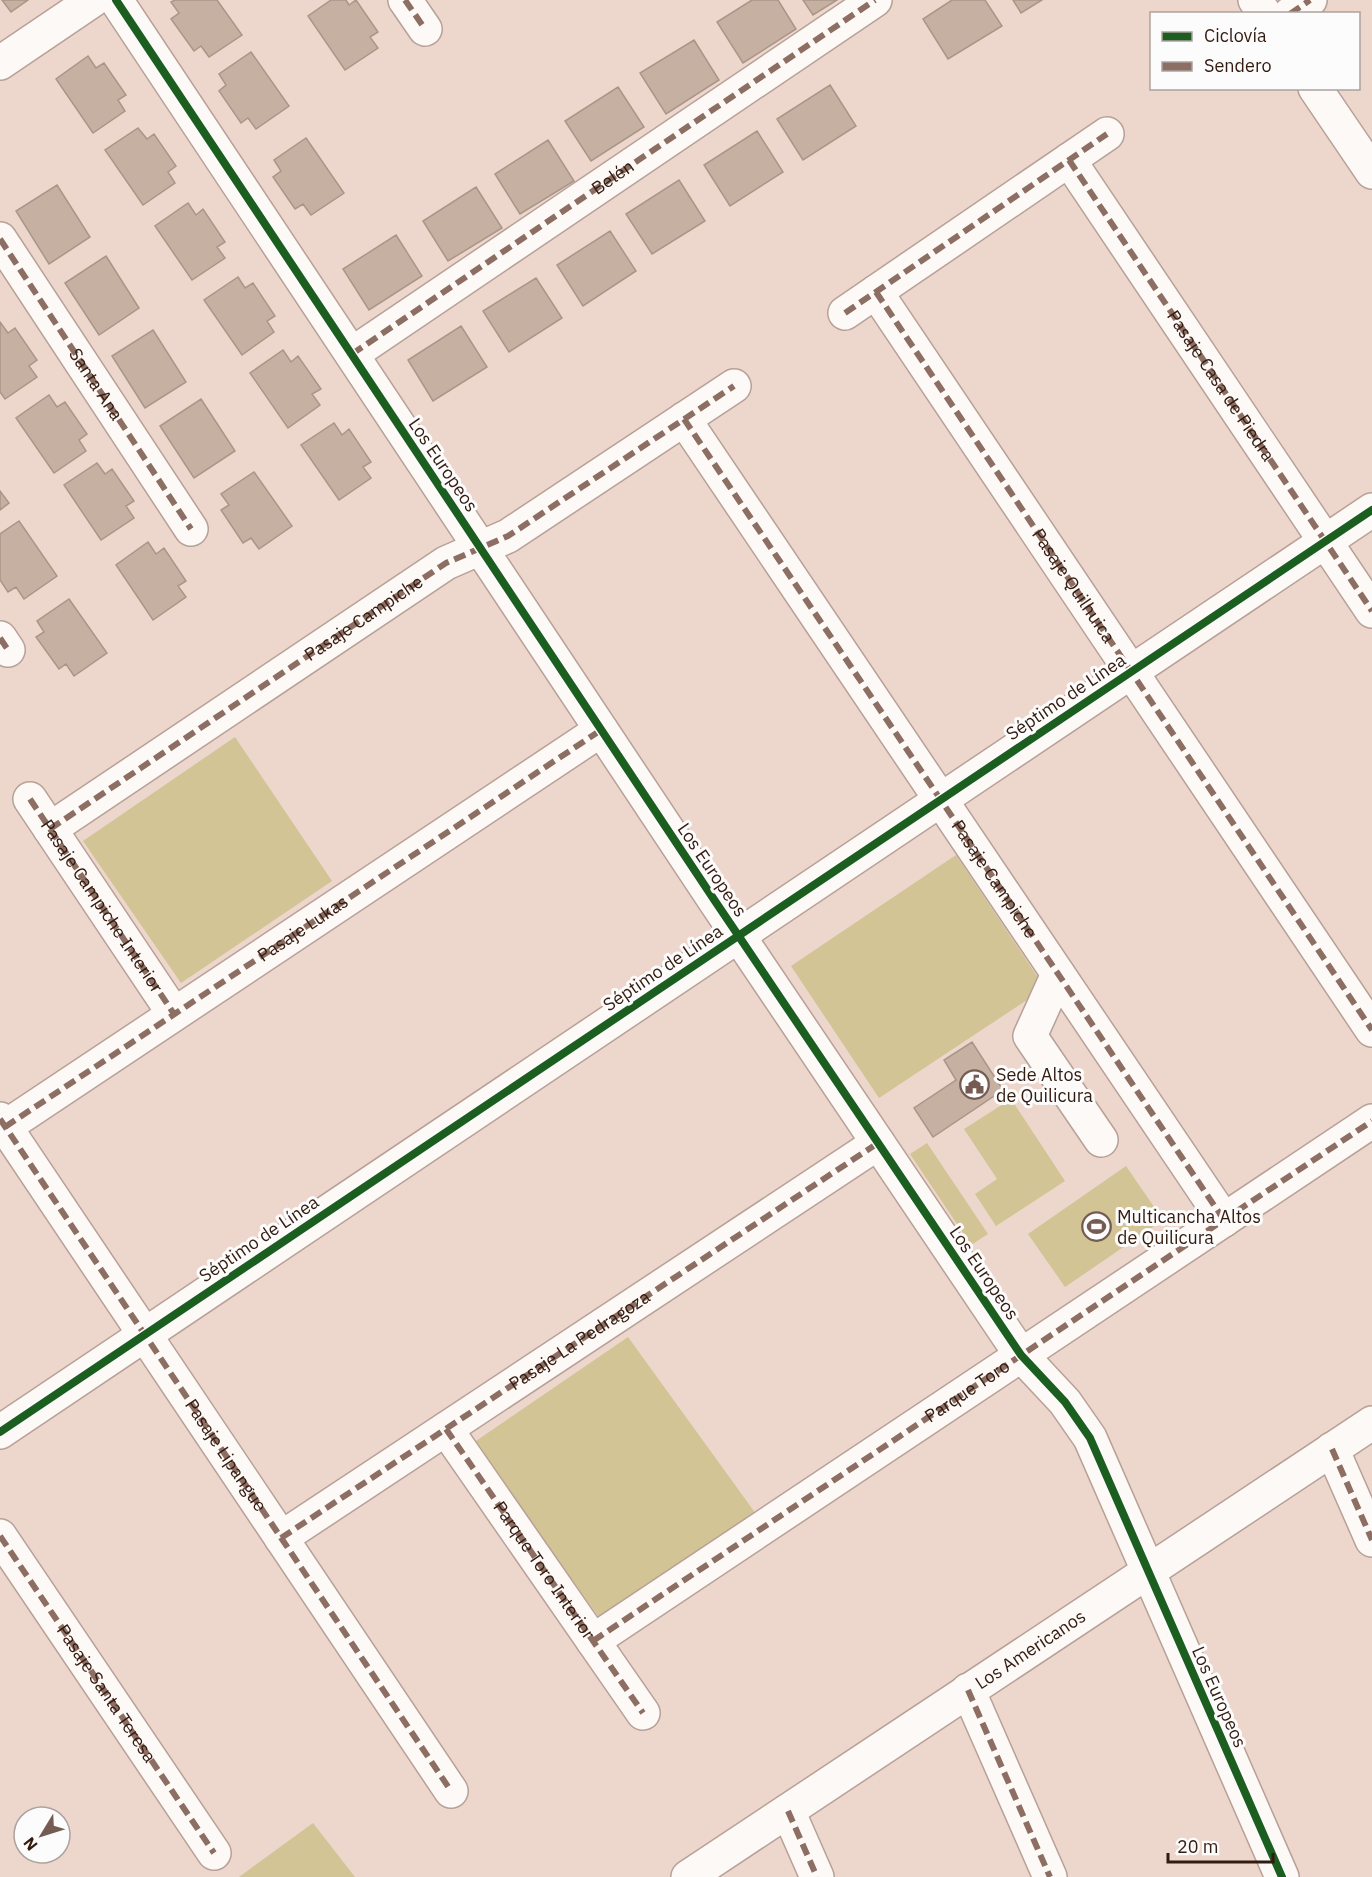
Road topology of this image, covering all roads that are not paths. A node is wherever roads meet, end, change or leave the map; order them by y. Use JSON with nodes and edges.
{"nodes":[{"id":1,"x":93,"y":0,"type":"edge"},
{"id":2,"x":116,"y":0,"type":"edge"},
{"id":3,"x":405,"y":0,"type":"edge"},
{"id":4,"x":875,"y":0,"type":"edge"},
{"id":5,"x":1310,"y":0,"type":"edge"},
{"id":6,"x":1293,"y":12,"type":"edge"},
{"id":7,"x":425,"y":29,"type":"dead end"},
{"id":8,"x":0,"y":63,"type":"edge"},
{"id":9,"x":1316,"y":90,"type":"edge"},
{"id":10,"x":1107,"y":134,"type":"dead end"},
{"id":11,"x":1069,"y":160,"type":"junction"},
{"id":12,"x":1372,"y":172,"type":"edge"},
{"id":13,"x":0,"y":239,"type":"edge"},
{"id":14,"x":876,"y":292,"type":"junction"},
{"id":15,"x":845,"y":313,"type":"dead end"},
{"id":16,"x":352,"y":354,"type":"junction"},
{"id":17,"x":734,"y":386,"type":"dead end"},
{"id":18,"x":684,"y":419,"type":"junction"},
{"id":19,"x":1372,"y":510,"type":"edge"},
{"id":20,"x":191,"y":529,"type":"dead end"},
{"id":21,"x":1325,"y":542,"type":"junction"},
{"id":22,"x":481,"y":548,"type":"junction"},
{"id":23,"x":1372,"y":611,"type":"edge"},
{"id":24,"x":1131,"y":672,"type":"junction"},
{"id":25,"x":601,"y":730,"type":"junction"},
{"id":26,"x":30,"y":799,"type":"dead end"},
{"id":27,"x":940,"y":800,"type":"junction"},
{"id":28,"x":50,"y":829,"type":"junction"},
{"id":29,"x":738,"y":935,"type":"junction"},
{"id":30,"x":1058,"y":974,"type":"junction"},
{"id":31,"x":174,"y":1014,"type":"junction"},
{"id":32,"x":1372,"y":1030,"type":"edge"},
{"id":33,"x":1372,"y":1121,"type":"edge"},
{"id":34,"x":3,"y":1123,"type":"edge"},
{"id":35,"x":1101,"y":1140,"type":"dead end"},
{"id":36,"x":878,"y":1143,"type":"junction"},
{"id":37,"x":1224,"y":1220,"type":"junction"},
{"id":38,"x":144,"y":1334,"type":"junction"},
{"id":39,"x":1021,"y":1355,"type":"junction"},
{"id":40,"x":1372,"y":1423,"type":"edge"},
{"id":41,"x":446,"y":1429,"type":"junction"},
{"id":42,"x":0,"y":1431,"type":"edge"},
{"id":43,"x":1332,"y":1449,"type":"junction"},
{"id":44,"x":0,"y":1536,"type":"edge"},
{"id":45,"x":281,"y":1538,"type":"junction"},
{"id":46,"x":1372,"y":1540,"type":"edge"},
{"id":47,"x":1147,"y":1571,"type":"junction"},
{"id":48,"x":593,"y":1641,"type":"junction"},
{"id":49,"x":968,"y":1690,"type":"junction"},
{"id":50,"x":643,"y":1713,"type":"dead end"},
{"id":51,"x":451,"y":1791,"type":"dead end"},
{"id":52,"x":788,"y":1811,"type":"junction"},
{"id":53,"x":214,"y":1853,"type":"dead end"},
{"id":54,"x":688,"y":1877,"type":"edge"},
{"id":55,"x":817,"y":1877,"type":"edge"},
{"id":56,"x":1050,"y":1877,"type":"edge"},
{"id":57,"x":1282,"y":1877,"type":"edge"}],
"edges":[{"from":1,"to":8,"type":"street"},
{"from":2,"to":16,"type":"street","name":"Los Europeos"},
{"from":3,"to":7,"type":"street"},
{"from":4,"to":16,"type":"street","name":"Belén"},
{"from":5,"to":6,"type":"street"},
{"from":9,"to":12,"type":"street"},
{"from":10,"to":11,"type":"street"},
{"from":11,"to":14,"type":"street"},
{"from":11,"to":21,"type":"street","name":"Pasaje Casa de Piedra"},
{"from":13,"to":20,"type":"street","name":"Santa Ana"},
{"from":14,"to":15,"type":"street"},
{"from":14,"to":24,"type":"street","name":"Pasaje Quilhuica"},
{"from":16,"to":22,"type":"street","name":"Los Europeos"},
{"from":17,"to":18,"type":"street","name":"Pasaje Campiche"},
{"from":18,"to":22,"type":"street","name":"Pasaje Campiche"},
{"from":18,"to":27,"type":"street","name":"Pasaje Campiche"},
{"from":19,"to":21,"type":"street","name":"Séptimo de Línea"},
{"from":21,"to":23,"type":"street","name":"Pasaje Casa de Piedra"},
{"from":21,"to":24,"type":"street","name":"Séptimo de Línea"},
{"from":22,"to":25,"type":"street","name":"Los Europeos"},
{"from":22,"to":28,"type":"street","name":"Pasaje Campiche"},
{"from":24,"to":27,"type":"street","name":"Séptimo de Línea"},
{"from":24,"to":32,"type":"street","name":"Pasaje Quilhuica"},
{"from":25,"to":29,"type":"street","name":"Los Europeos"},
{"from":25,"to":31,"type":"street","name":"Pasaje Lukas"},
{"from":26,"to":28,"type":"street","name":"Pasaje Campiche Interior"},
{"from":27,"to":29,"type":"street","name":"Séptimo de Línea"},
{"from":27,"to":30,"type":"street","name":"Pasaje Campiche"},
{"from":28,"to":31,"type":"street","name":"Pasaje Campiche Interior"},
{"from":29,"to":36,"type":"street","name":"Los Europeos"},
{"from":29,"to":38,"type":"street","name":"Séptimo de Línea"},
{"from":30,"to":35,"type":"street"},
{"from":30,"to":37,"type":"street","name":"Pasaje Campiche"},
{"from":31,"to":34,"type":"street","name":"Pasaje Lukas"},
{"from":33,"to":37,"type":"street","name":"Parque Toro"},
{"from":34,"to":38,"type":"street","name":"Pasaje Lipangue"},
{"from":36,"to":39,"type":"street","name":"Los Europeos"},
{"from":36,"to":41,"type":"street","name":"Pasaje La Pedragoza"},
{"from":37,"to":39,"type":"street","name":"Parque Toro"},
{"from":38,"to":42,"type":"street","name":"Séptimo de Línea"},
{"from":38,"to":45,"type":"street","name":"Pasaje Lipangue"},
{"from":39,"to":47,"type":"street","name":"Los Europeos"},
{"from":39,"to":48,"type":"street","name":"Parque Toro"},
{"from":40,"to":43,"type":"street","name":"Los Americanos"},
{"from":41,"to":45,"type":"street","name":"Pasaje La Pedragoza"},
{"from":41,"to":48,"type":"street","name":"Parque Toro Interior"},
{"from":43,"to":46,"type":"street"},
{"from":43,"to":47,"type":"street","name":"Los Americanos"},
{"from":44,"to":53,"type":"street","name":"Pasaje Santa Teresa"},
{"from":45,"to":51,"type":"street","name":"Pasaje Lipangue"},
{"from":47,"to":49,"type":"street","name":"Los Americanos"},
{"from":47,"to":57,"type":"street","name":"Los Europeos"},
{"from":48,"to":50,"type":"street","name":"Parque Toro Interior"},
{"from":49,"to":52,"type":"street","name":"Los Americanos"},
{"from":49,"to":56,"type":"street"},
{"from":52,"to":54,"type":"street","name":"Los Americanos"},
{"from":52,"to":55,"type":"street"}]}
